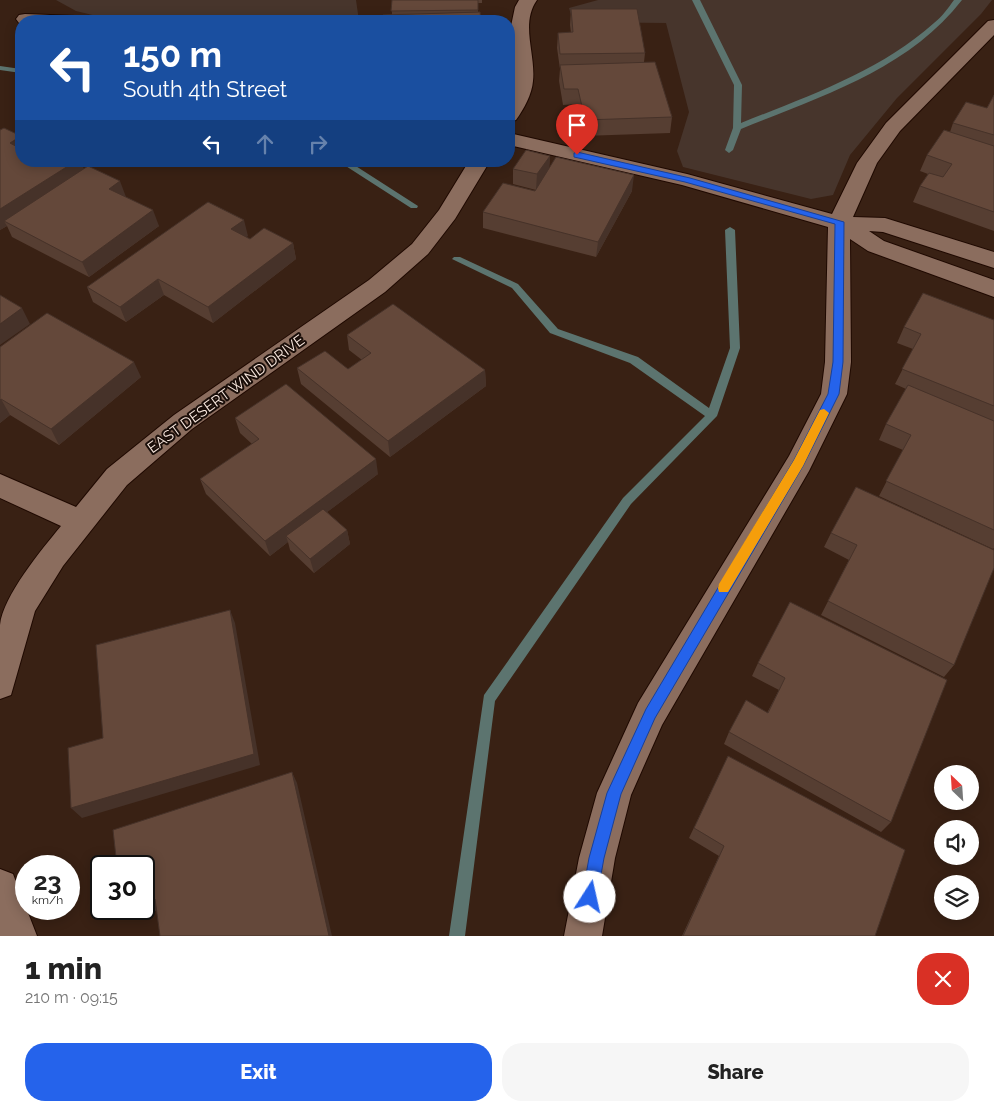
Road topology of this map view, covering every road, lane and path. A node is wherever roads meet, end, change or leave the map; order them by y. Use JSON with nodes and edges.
{"nodes":[{"id":1,"x":528,"y":0,"type":"edge"},
{"id":2,"x":994,"y":25,"type":"edge"},
{"id":3,"x":515,"y":102,"type":"edge"},
{"id":4,"x":515,"y":140,"type":"edge"},
{"id":5,"x":476,"y":167,"type":"edge"},
{"id":6,"x":840,"y":222,"type":"junction"},
{"id":7,"x":994,"y":260,"type":"edge"},
{"id":8,"x":993,"y":286,"type":"edge"},
{"id":9,"x":0,"y":485,"type":"edge"},
{"id":10,"x":80,"y":522,"type":"junction"},
{"id":11,"x":0,"y":684,"type":"edge"},
{"id":12,"x":0,"y":887,"type":"edge"},
{"id":13,"x":18,"y":936,"type":"edge"},
{"id":14,"x":582,"y":936,"type":"edge"}],
"edges":[{"from":1,"to":3,"type":"street"},
{"from":2,"to":6,"type":"street"},
{"from":4,"to":6,"type":"street"},
{"from":5,"to":10,"type":"street","name":"EAST DESERT WIND DRIVE"},
{"from":6,"to":7,"type":"street"},
{"from":6,"to":8,"type":"street"},
{"from":6,"to":14,"type":"street"},
{"from":9,"to":10,"type":"street"},
{"from":10,"to":11,"type":"street","name":"EAST DESERT WIND DRIVE"},
{"from":12,"to":13,"type":"street"}]}
